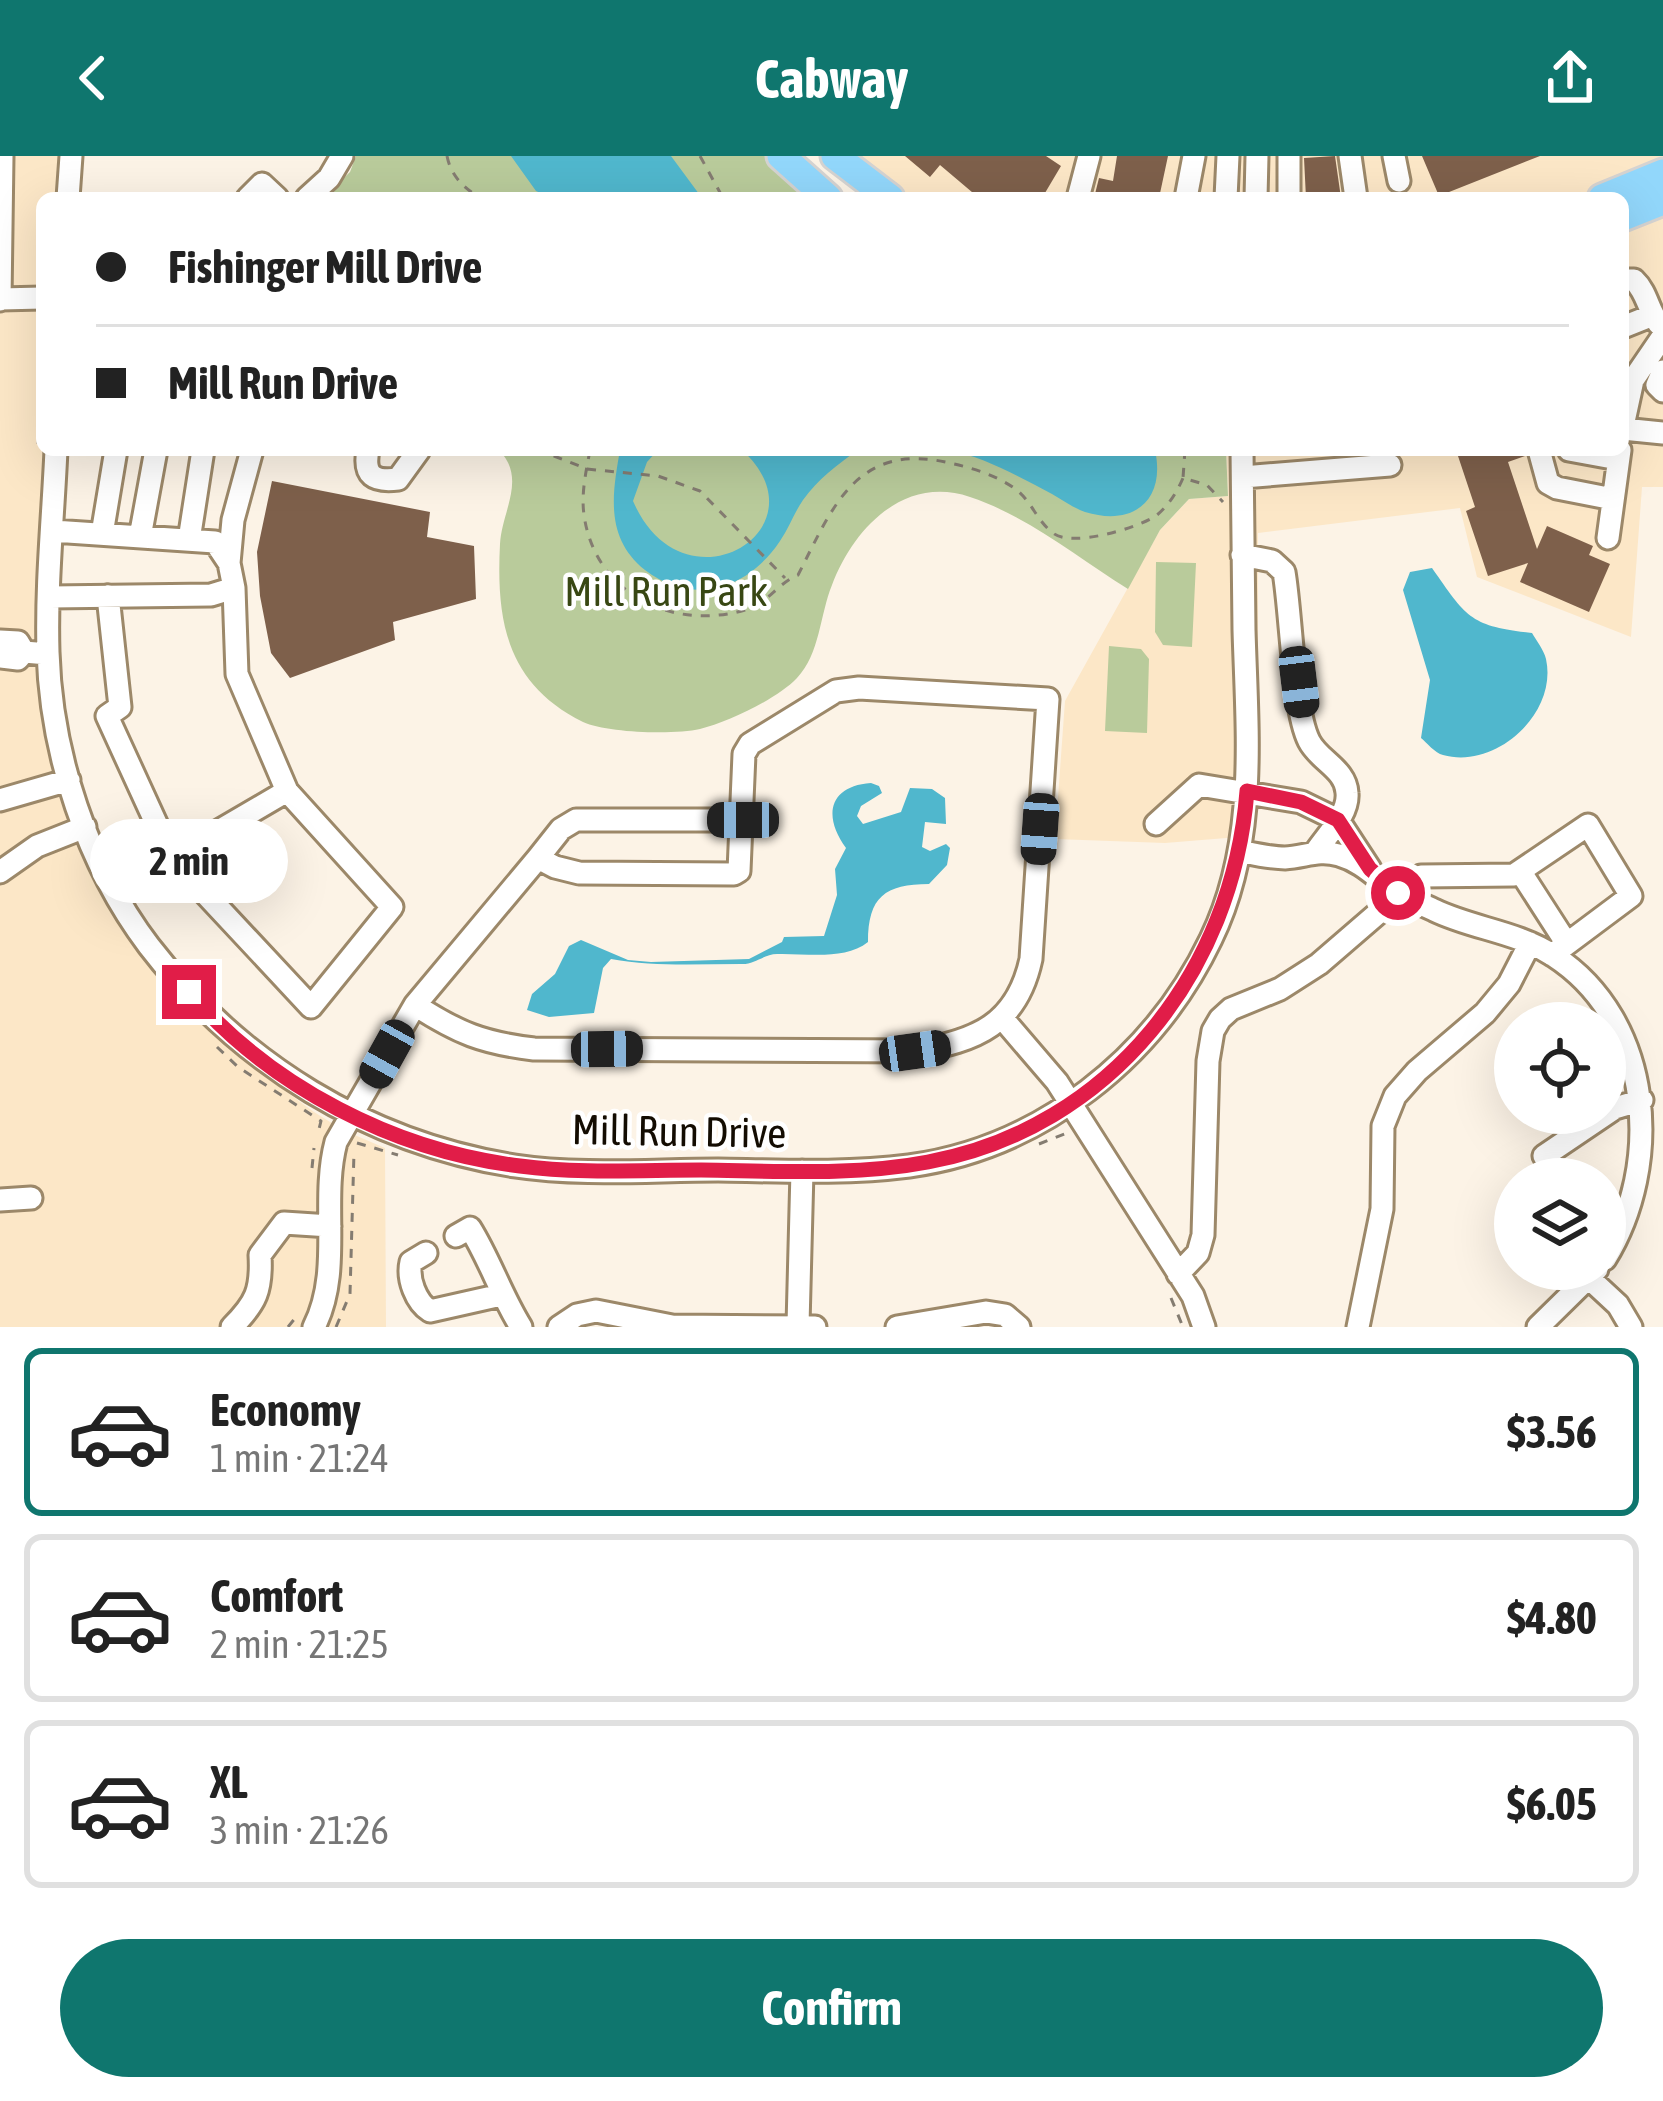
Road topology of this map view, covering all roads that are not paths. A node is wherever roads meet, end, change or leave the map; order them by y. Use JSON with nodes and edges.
{"nodes":[{"id":1,"x":2,"y":156,"type":"edge"},
{"id":2,"x":71,"y":156,"type":"edge"},
{"id":3,"x":342,"y":156,"type":"edge"},
{"id":4,"x":781,"y":156,"type":"edge"},
{"id":5,"x":835,"y":156,"type":"edge"},
{"id":6,"x":1089,"y":156,"type":"edge"},
{"id":7,"x":1257,"y":156,"type":"edge"},
{"id":8,"x":1288,"y":156,"type":"edge"},
{"id":9,"x":1350,"y":156,"type":"edge"},
{"id":10,"x":1394,"y":156,"type":"edge"},
{"id":11,"x":1193,"y":163,"type":"edge"},
{"id":12,"x":1228,"y":171,"type":"edge"},
{"id":13,"x":1663,"y":173,"type":"edge"},
{"id":14,"x":1399,"y":181,"type":"dead end"},
{"id":15,"x":68,"y":192,"type":"edge"},
{"id":16,"x":314,"y":192,"type":"edge"},
{"id":17,"x":821,"y":192,"type":"edge"},
{"id":18,"x":882,"y":192,"type":"edge"},
{"id":19,"x":1080,"y":192,"type":"edge"},
{"id":20,"x":1256,"y":192,"type":"edge"},
{"id":21,"x":1289,"y":192,"type":"edge"},
{"id":22,"x":1355,"y":192,"type":"edge"},
{"id":23,"x":1617,"y":192,"type":"edge"},
{"id":24,"x":1663,"y":201,"type":"edge"},
{"id":25,"x":1629,"y":215,"type":"edge"},
{"id":26,"x":1629,"y":280,"type":"edge"},
{"id":27,"x":36,"y":298,"type":"edge"},
{"id":28,"x":0,"y":299,"type":"edge"},
{"id":29,"x":1660,"y":326,"type":"edge"},
{"id":30,"x":1629,"y":327,"type":"edge"},
{"id":31,"x":1663,"y":371,"type":"edge"},
{"id":32,"x":1630,"y":378,"type":"edge"},
{"id":33,"x":1663,"y":391,"type":"edge"},
{"id":34,"x":1629,"y":428,"type":"edge"},
{"id":35,"x":1663,"y":433,"type":"edge"},
{"id":36,"x":56,"y":456,"type":"edge"},
{"id":37,"x":115,"y":456,"type":"edge"},
{"id":38,"x":156,"y":456,"type":"edge"},
{"id":39,"x":202,"y":456,"type":"edge"},
{"id":40,"x":250,"y":456,"type":"edge"},
{"id":41,"x":368,"y":456,"type":"edge"},
{"id":42,"x":414,"y":456,"type":"edge"},
{"id":43,"x":1242,"y":456,"type":"edge"},
{"id":44,"x":1541,"y":456,"type":"edge"},
{"id":45,"x":1619,"y":456,"type":"edge"},
{"id":46,"x":1390,"y":465,"type":"dead end"},
{"id":47,"x":1243,"y":477,"type":"junction"},
{"id":48,"x":1613,"y":499,"type":"junction"},
{"id":49,"x":53,"y":531,"type":"junction"},
{"id":50,"x":102,"y":534,"type":"junction"},
{"id":51,"x":140,"y":537,"type":"junction"},
{"id":52,"x":1608,"y":538,"type":"dead end"},
{"id":53,"x":189,"y":540,"type":"junction"},
{"id":54,"x":1242,"y":556,"type":"junction"},
{"id":55,"x":229,"y":562,"type":"junction"},
{"id":56,"x":234,"y":587,"type":"junction"},
{"id":57,"x":108,"y":596,"type":"junction"},
{"id":58,"x":50,"y":597,"type":"junction"},
{"id":59,"x":0,"y":640,"type":"edge"},
{"id":60,"x":24,"y":652,"type":"junction"},
{"id":61,"x":47,"y":654,"type":"junction"},
{"id":62,"x":0,"y":657,"type":"edge"},
{"id":63,"x":69,"y":780,"type":"junction"},
{"id":64,"x":287,"y":791,"type":"junction"},
{"id":65,"x":1247,"y":791,"type":"junction"},
{"id":66,"x":0,"y":800,"type":"edge"},
{"id":67,"x":743,"y":820,"type":"junction"},
{"id":68,"x":1338,"y":820,"type":"junction"},
{"id":69,"x":1156,"y":824,"type":"dead end"},
{"id":70,"x":85,"y":827,"type":"junction"},
{"id":71,"x":1317,"y":850,"type":"junction"},
{"id":72,"x":1240,"y":851,"type":"junction"},
{"id":73,"x":172,"y":858,"type":"junction"},
{"id":74,"x":538,"y":858,"type":"junction"},
{"id":75,"x":1370,"y":869,"type":"junction"},
{"id":76,"x":1520,"y":871,"type":"junction"},
{"id":77,"x":0,"y":872,"type":"edge"},
{"id":78,"x":116,"y":891,"type":"junction"},
{"id":79,"x":1398,"y":893,"type":"junction"},
{"id":80,"x":1530,"y":943,"type":"junction"},
{"id":81,"x":1560,"y":950,"type":"junction"},
{"id":82,"x":415,"y":1005,"type":"junction"},
{"id":83,"x":1004,"y":1019,"type":"junction"},
{"id":84,"x":1663,"y":1072,"type":"edge"},
{"id":85,"x":1641,"y":1093,"type":"junction"},
{"id":86,"x":1068,"y":1106,"type":"junction"},
{"id":87,"x":351,"y":1115,"type":"junction"},
{"id":88,"x":1545,"y":1158,"type":"edge"},
{"id":89,"x":1653,"y":1159,"type":"edge"},
{"id":90,"x":802,"y":1171,"type":"junction"},
{"id":91,"x":31,"y":1198,"type":"dead end"},
{"id":92,"x":0,"y":1200,"type":"edge"},
{"id":93,"x":1626,"y":1214,"type":"edge"},
{"id":94,"x":330,"y":1226,"type":"junction"},
{"id":95,"x":456,"y":1236,"type":"dead end"},
{"id":96,"x":426,"y":1253,"type":"dead end"},
{"id":97,"x":1171,"y":1279,"type":"junction"},
{"id":98,"x":1576,"y":1290,"type":"edge"},
{"id":99,"x":1606,"y":1290,"type":"edge"},
{"id":100,"x":500,"y":1295,"type":"junction"},
{"id":101,"x":806,"y":1326,"type":"edge"},
{"id":102,"x":232,"y":1327,"type":"edge"},
{"id":103,"x":314,"y":1327,"type":"edge"},
{"id":104,"x":521,"y":1327,"type":"edge"},
{"id":105,"x":559,"y":1327,"type":"edge"},
{"id":106,"x":897,"y":1327,"type":"edge"},
{"id":107,"x":1018,"y":1327,"type":"edge"},
{"id":108,"x":1204,"y":1327,"type":"edge"},
{"id":109,"x":1358,"y":1327,"type":"edge"},
{"id":110,"x":1538,"y":1327,"type":"edge"},
{"id":111,"x":1631,"y":1327,"type":"edge"}],
"edges":[{"from":1,"to":28,"type":"street"},
{"from":2,"to":15,"type":"street"},
{"from":3,"to":16,"type":"street"},
{"from":4,"to":17,"type":"main road"},
{"from":5,"to":18,"type":"main road"},
{"from":6,"to":19,"type":"street"},
{"from":7,"to":20,"type":"street"},
{"from":8,"to":21,"type":"street"},
{"from":9,"to":22,"type":"street"},
{"from":10,"to":14,"type":"street"},
{"from":11,"to":12,"type":"street"},
{"from":13,"to":23,"type":"main road"},
{"from":24,"to":25,"type":"main road"},
{"from":26,"to":29,"type":"street"},
{"from":27,"to":28,"type":"street"},
{"from":29,"to":30,"type":"street"},
{"from":29,"to":32,"type":"street"},
{"from":31,"to":33,"type":"street"},
{"from":34,"to":35,"type":"street"},
{"from":36,"to":49,"type":"street","name":"Mill Run Drive"},
{"from":37,"to":50,"type":"street"},
{"from":38,"to":51,"type":"street"},
{"from":39,"to":53,"type":"street"},
{"from":40,"to":55,"type":"street"},
{"from":41,"to":42,"type":"street"},
{"from":43,"to":47,"type":"street","name":"Mill Run Drive"},
{"from":44,"to":48,"type":"street"},
{"from":45,"to":48,"type":"street"},
{"from":46,"to":47,"type":"street"},
{"from":47,"to":54,"type":"street","name":"Mill Run Drive"},
{"from":48,"to":52,"type":"street"},
{"from":49,"to":50,"type":"street"},
{"from":49,"to":58,"type":"street","name":"Mill Run Drive"},
{"from":50,"to":51,"type":"street"},
{"from":51,"to":53,"type":"street"},
{"from":53,"to":55,"type":"street"},
{"from":54,"to":65,"type":"street","name":"Mill Run Drive"},
{"from":54,"to":68,"type":"street"},
{"from":55,"to":56,"type":"street"},
{"from":56,"to":57,"type":"street"},
{"from":56,"to":64,"type":"street"},
{"from":57,"to":58,"type":"street"},
{"from":57,"to":73,"type":"street"},
{"from":58,"to":61,"type":"street","name":"Mill Run Drive"},
{"from":59,"to":60,"type":"street"},
{"from":60,"to":61,"type":"street"},
{"from":60,"to":62,"type":"street"},
{"from":61,"to":63,"type":"street","name":"Mill Run Drive"},
{"from":63,"to":66,"type":"street"},
{"from":63,"to":70,"type":"street","name":"Mill Run Drive"},
{"from":64,"to":73,"type":"street"},
{"from":64,"to":73,"type":"street"},
{"from":65,"to":68,"type":"street"},
{"from":65,"to":69,"type":"street"},
{"from":65,"to":72,"type":"street","name":"Mill Run Drive"},
{"from":67,"to":74,"type":"street"},
{"from":67,"to":74,"type":"street"},
{"from":67,"to":83,"type":"street"},
{"from":68,"to":71,"type":"street"},
{"from":68,"to":75,"type":"street"},
{"from":70,"to":77,"type":"street"},
{"from":70,"to":78,"type":"street","name":"Mill Run Drive"},
{"from":71,"to":72,"type":"street"},
{"from":71,"to":75,"type":"street"},
{"from":72,"to":86,"type":"street","name":"Mill Run Drive"},
{"from":73,"to":78,"type":"street"},
{"from":74,"to":82,"type":"street"},
{"from":75,"to":79,"type":"street"},
{"from":76,"to":79,"type":"street"},
{"from":76,"to":81,"type":"street"},
{"from":76,"to":81,"type":"street"},
{"from":78,"to":87,"type":"street","name":"Mill Run Drive"},
{"from":79,"to":80,"type":"street"},
{"from":79,"to":97,"type":"street"},
{"from":80,"to":81,"type":"street"},
{"from":80,"to":109,"type":"street"},
{"from":81,"to":85,"type":"street"},
{"from":82,"to":83,"type":"street"},
{"from":82,"to":87,"type":"street"},
{"from":83,"to":86,"type":"street"},
{"from":84,"to":85,"type":"street"},
{"from":85,"to":88,"type":"street"},
{"from":85,"to":89,"type":"street"},
{"from":86,"to":90,"type":"street","name":"Mill Run Drive"},
{"from":86,"to":97,"type":"street"},
{"from":87,"to":90,"type":"street","name":"Mill Run Drive"},
{"from":87,"to":94,"type":"street"},
{"from":89,"to":93,"type":"street"},
{"from":90,"to":101,"type":"street"},
{"from":91,"to":92,"type":"street"},
{"from":94,"to":102,"type":"street"},
{"from":94,"to":103,"type":"street"},
{"from":95,"to":100,"type":"street"},
{"from":96,"to":100,"type":"street"},
{"from":97,"to":108,"type":"street"},
{"from":98,"to":110,"type":"street"},
{"from":99,"to":111,"type":"street"},
{"from":100,"to":104,"type":"street"},
{"from":101,"to":105,"type":"street"},
{"from":106,"to":107,"type":"street"}]}
